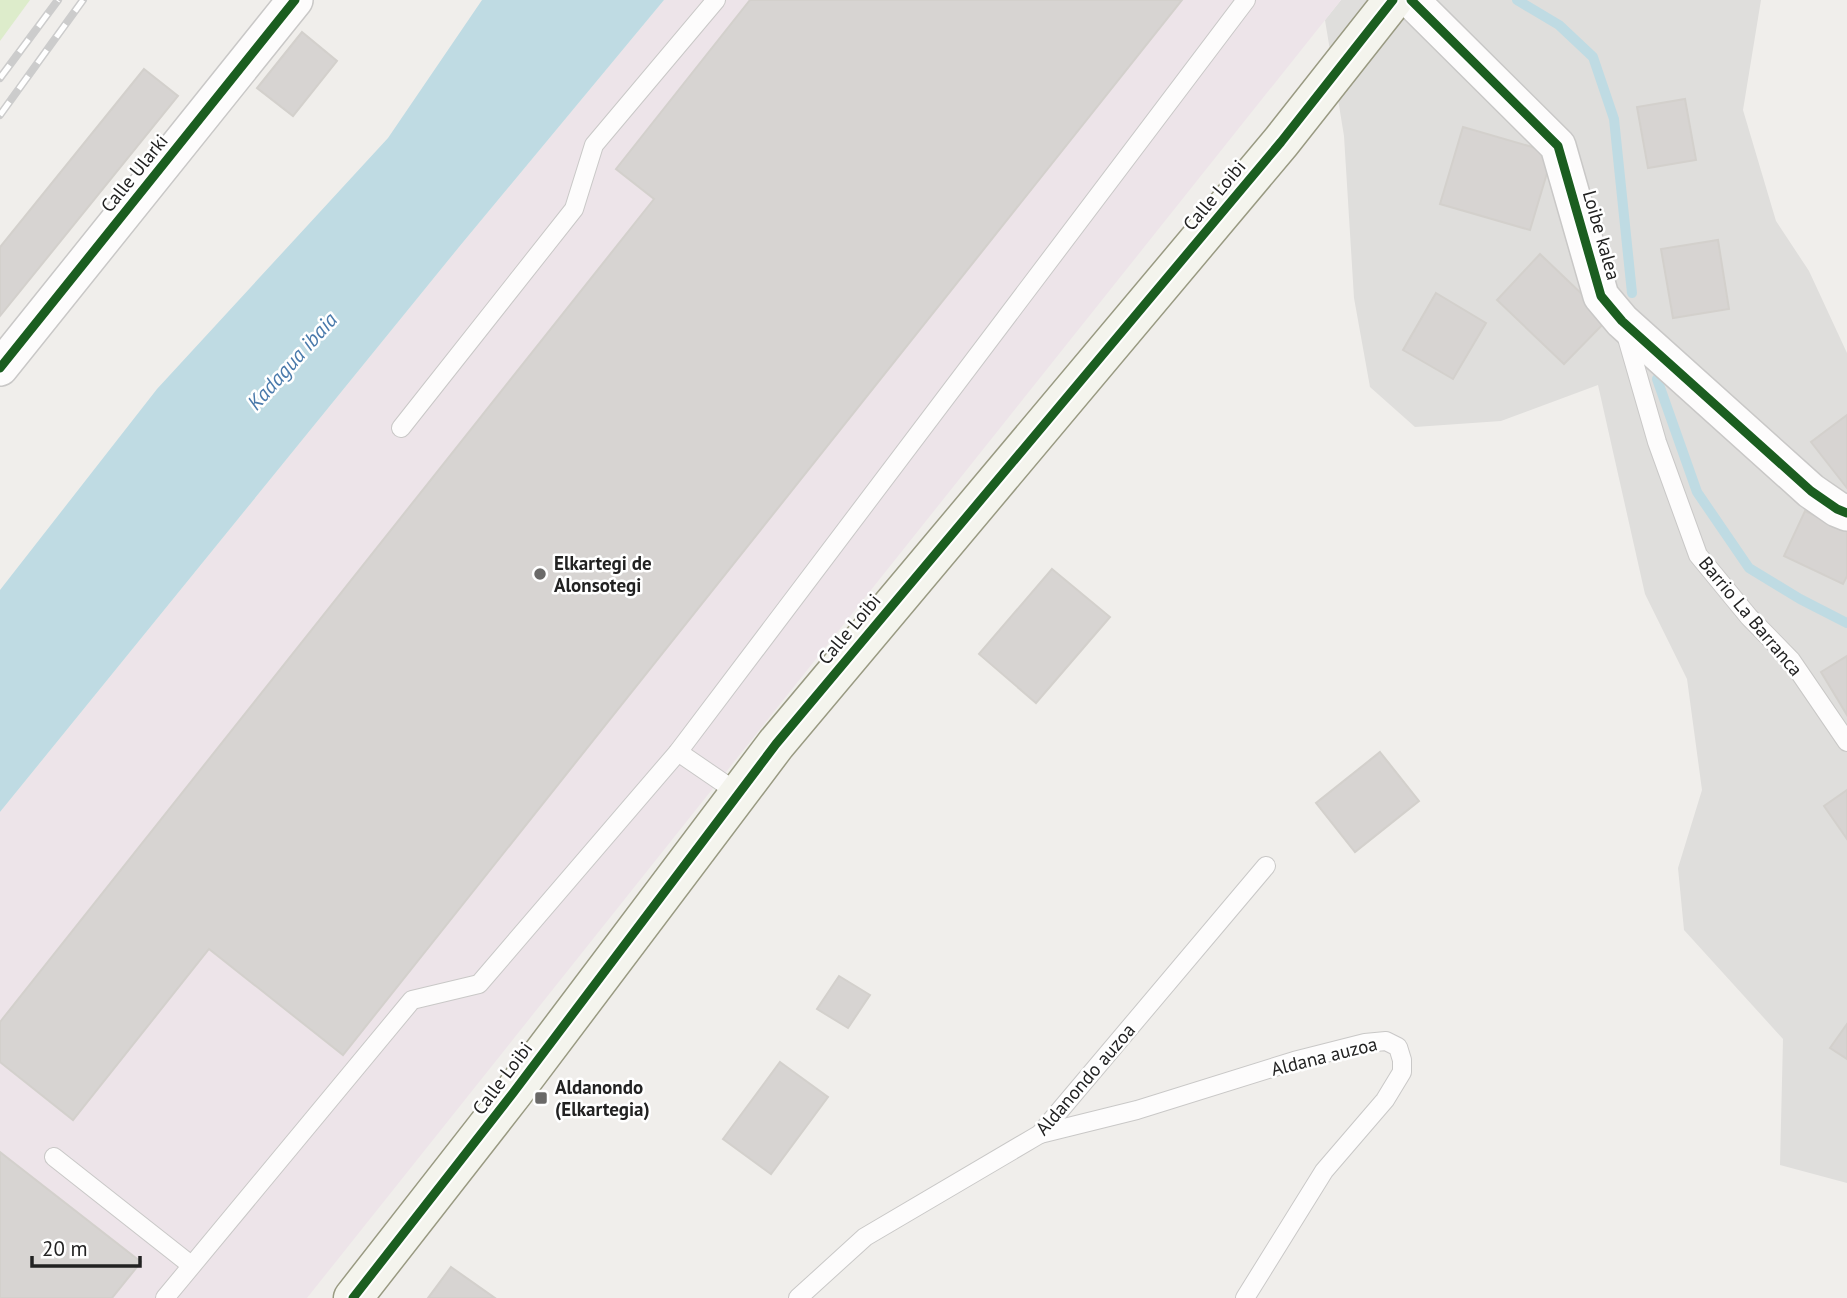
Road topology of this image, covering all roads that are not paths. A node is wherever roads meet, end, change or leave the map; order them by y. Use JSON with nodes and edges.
{"nodes":[{"id":1,"x":295,"y":0,"type":"edge"},
{"id":2,"x":716,"y":0,"type":"edge"},
{"id":3,"x":1246,"y":0,"type":"edge"},
{"id":4,"x":1393,"y":0,"type":"edge"},
{"id":5,"x":1411,"y":0,"type":"edge"},
{"id":6,"x":1622,"y":321,"type":"junction"},
{"id":7,"x":0,"y":368,"type":"edge"},
{"id":8,"x":401,"y":428,"type":"dead end"},
{"id":9,"x":1847,"y":513,"type":"edge"},
{"id":10,"x":1847,"y":741,"type":"edge"},
{"id":11,"x":678,"y":752,"type":"junction"},
{"id":12,"x":738,"y":793,"type":"junction"},
{"id":13,"x":1266,"y":866,"type":"dead end"},
{"id":14,"x":1040,"y":1134,"type":"junction"},
{"id":15,"x":54,"y":1157,"type":"dead end"},
{"id":16,"x":191,"y":1265,"type":"junction"},
{"id":17,"x":165,"y":1298,"type":"edge"},
{"id":18,"x":353,"y":1298,"type":"edge"},
{"id":19,"x":798,"y":1298,"type":"edge"},
{"id":20,"x":1245,"y":1298,"type":"edge"}],
"edges":[{"from":1,"to":7,"type":"street","name":"Calle Ularki"},
{"from":2,"to":8,"type":"lane"},
{"from":3,"to":11,"type":"lane"},
{"from":4,"to":12,"type":"street","name":"Calle Loibi"},
{"from":5,"to":6,"type":"street","name":"Loibe kalea"},
{"from":6,"to":9,"type":"street","name":"Loibe kalea"},
{"from":6,"to":10,"type":"lane","name":"Barrio La Barranca"},
{"from":11,"to":12,"type":"lane"},
{"from":11,"to":16,"type":"lane"},
{"from":12,"to":18,"type":"street","name":"Calle Loibi"},
{"from":13,"to":14,"type":"lane","name":"Aldanondo auzoa"},
{"from":14,"to":19,"type":"lane","name":"Aldanondo auzoa"},
{"from":14,"to":20,"type":"lane","name":"Aldana auzoa"},
{"from":15,"to":16,"type":"lane"},
{"from":16,"to":17,"type":"lane"}]}
